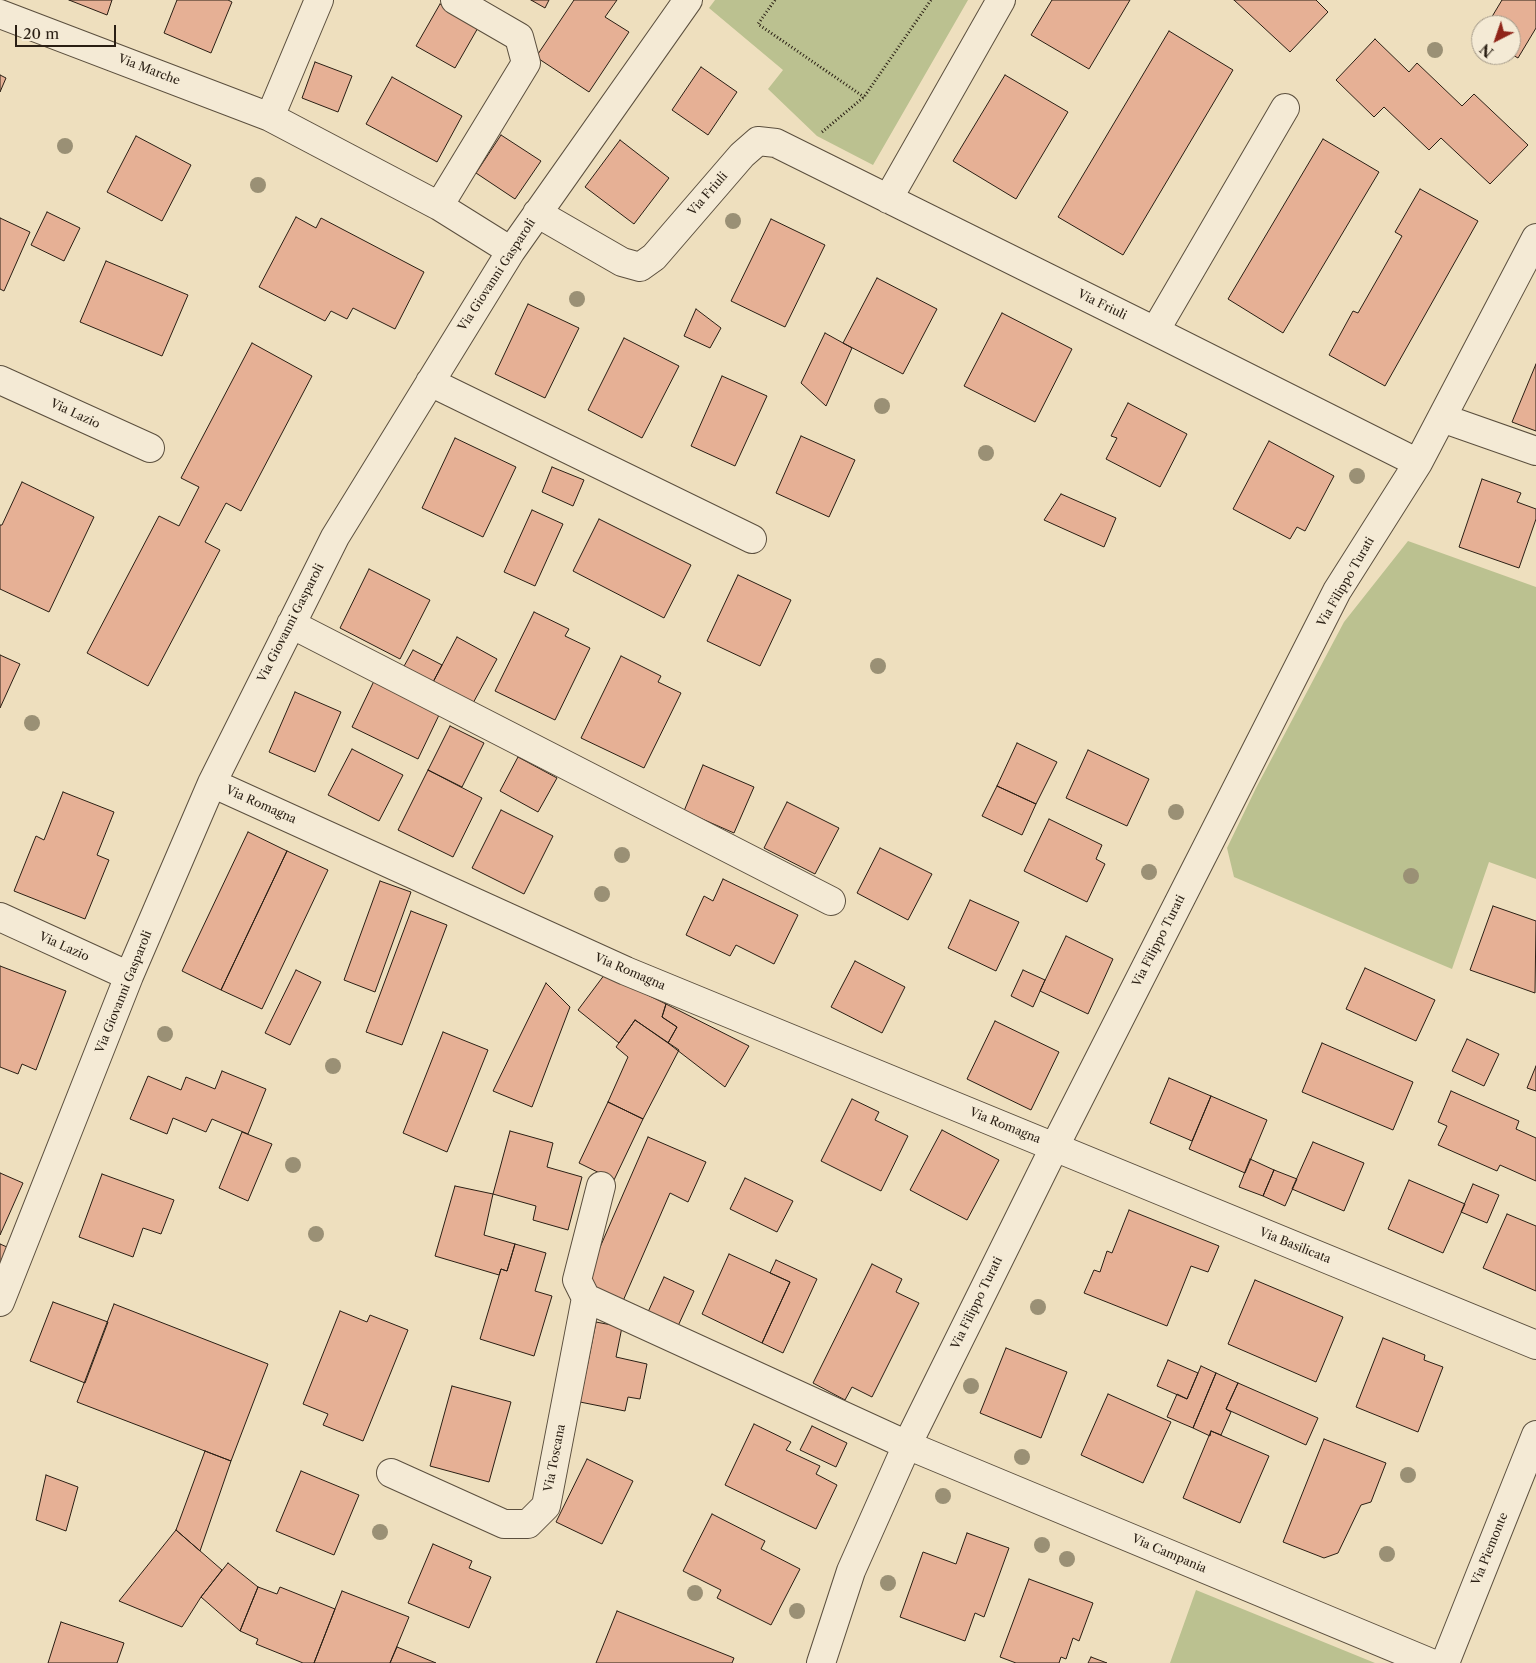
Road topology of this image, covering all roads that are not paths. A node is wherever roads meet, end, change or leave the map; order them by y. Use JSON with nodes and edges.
{"nodes":[{"id":1,"x":319,"y":0,"type":"edge"},
{"id":2,"x":455,"y":0,"type":"edge"},
{"id":3,"x":688,"y":0,"type":"edge"},
{"id":4,"x":1002,"y":0,"type":"edge"},
{"id":5,"x":9,"y":11,"type":"edge"},
{"id":6,"x":1286,"y":108,"type":"dead end"},
{"id":7,"x":270,"y":117,"type":"junction"},
{"id":8,"x":888,"y":199,"type":"junction"},
{"id":9,"x":439,"y":206,"type":"junction"},
{"id":10,"x":537,"y":213,"type":"junction"},
{"id":11,"x":1536,"y":238,"type":"edge"},
{"id":12,"x":511,"y":251,"type":"junction"},
{"id":13,"x":1155,"y":331,"type":"junction"},
{"id":14,"x":0,"y":380,"type":"edge"},
{"id":15,"x":430,"y":382,"type":"junction"},
{"id":16,"x":1442,"y":418,"type":"junction"},
{"id":17,"x":150,"y":448,"type":"dead end"},
{"id":18,"x":1536,"y":451,"type":"edge"},
{"id":19,"x":1418,"y":463,"type":"junction"},
{"id":20,"x":752,"y":539,"type":"dead end"},
{"id":21,"x":291,"y":624,"type":"junction"},
{"id":22,"x":212,"y":783,"type":"junction"},
{"id":23,"x":831,"y":901,"type":"dead end"},
{"id":24,"x":0,"y":917,"type":"edge"},
{"id":25,"x":129,"y":976,"type":"junction"},
{"id":26,"x":1055,"y":1146,"type":"junction"},
{"id":27,"x":601,"y":1186,"type":"dead end"},
{"id":28,"x":586,"y":1298,"type":"junction"},
{"id":29,"x":0,"y":1302,"type":"edge"},
{"id":30,"x":1536,"y":1346,"type":"edge"},
{"id":31,"x":1536,"y":1435,"type":"edge"},
{"id":32,"x":906,"y":1445,"type":"junction"},
{"id":33,"x":391,"y":1473,"type":"dead end"},
{"id":34,"x":821,"y":1663,"type":"edge"},
{"id":35,"x":1431,"y":1663,"type":"edge"},
{"id":36,"x":1445,"y":1663,"type":"edge"}],
"edges":[{"from":1,"to":7,"type":"street"},
{"from":2,"to":9,"type":"street"},
{"from":3,"to":10,"type":"street","name":"Via Giovanni Gasparoli"},
{"from":4,"to":8,"type":"street"},
{"from":5,"to":7,"type":"street","name":"Via Marche"},
{"from":6,"to":13,"type":"street"},
{"from":7,"to":9,"type":"street","name":"Via Marche"},
{"from":8,"to":10,"type":"street","name":"Via Friuli"},
{"from":8,"to":13,"type":"street","name":"Via Friuli"},
{"from":9,"to":12,"type":"street","name":"Via Marche"},
{"from":10,"to":12,"type":"street","name":"Via Giovanni Gasparoli"},
{"from":11,"to":16,"type":"street","name":"Via Filippo Turati"},
{"from":12,"to":15,"type":"street","name":"Via Giovanni Gasparoli"},
{"from":13,"to":19,"type":"street","name":"Via Friuli"},
{"from":14,"to":17,"type":"street","name":"Via Lazio"},
{"from":15,"to":20,"type":"street"},
{"from":15,"to":21,"type":"street","name":"Via Giovanni Gasparoli"},
{"from":16,"to":18,"type":"street"},
{"from":16,"to":19,"type":"street","name":"Via Filippo Turati"},
{"from":19,"to":26,"type":"street","name":"Via Filippo Turati"},
{"from":21,"to":22,"type":"street","name":"Via Giovanni Gasparoli"},
{"from":21,"to":23,"type":"street"},
{"from":22,"to":25,"type":"street","name":"Via Giovanni Gasparoli"},
{"from":22,"to":26,"type":"street","name":"Via Romagna"},
{"from":24,"to":25,"type":"street","name":"Via Lazio"},
{"from":25,"to":29,"type":"street","name":"Via Giovanni Gasparoli"},
{"from":26,"to":30,"type":"street","name":"Via Basilicata"},
{"from":26,"to":32,"type":"street","name":"Via Filippo Turati"},
{"from":27,"to":28,"type":"street","name":"Via Toscana"},
{"from":28,"to":32,"type":"street"},
{"from":28,"to":33,"type":"street","name":"Via Toscana"},
{"from":31,"to":36,"type":"street","name":"Via Piemonte"},
{"from":32,"to":34,"type":"street","name":"Via Filippo Turati"},
{"from":32,"to":35,"type":"street","name":"Via Campania"}]}
